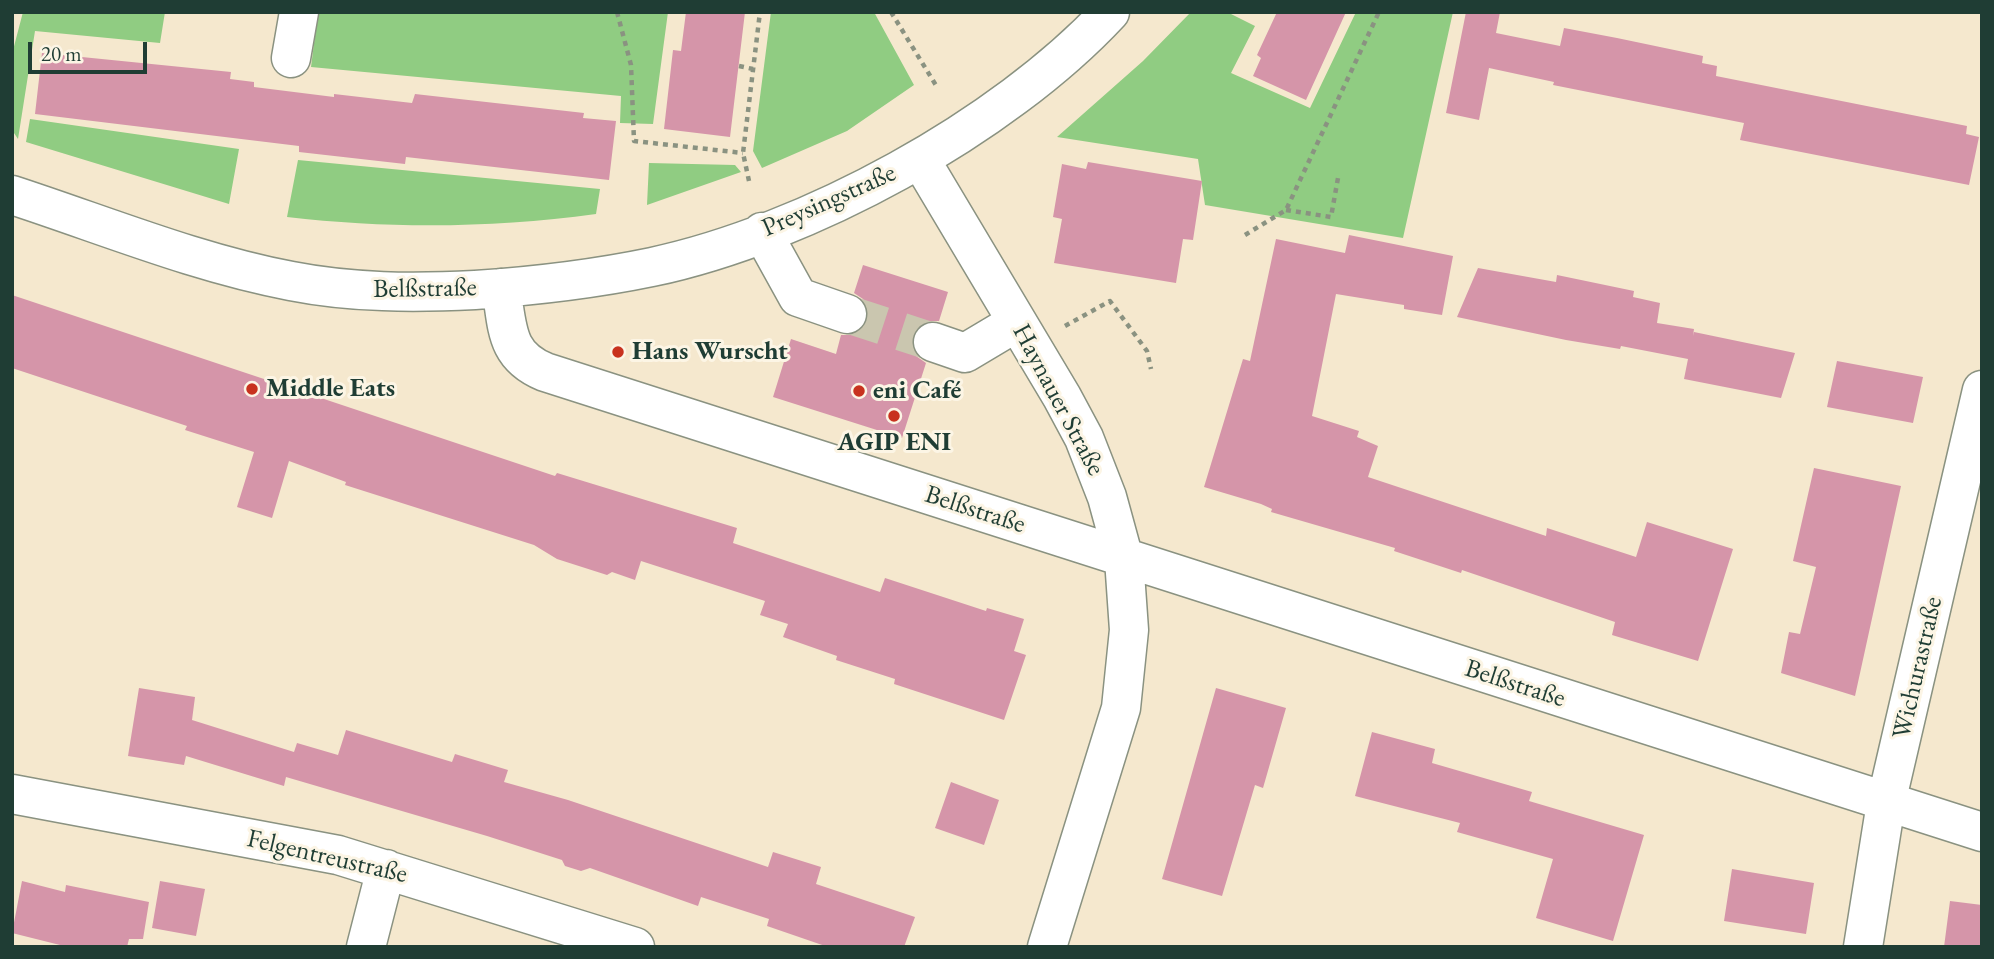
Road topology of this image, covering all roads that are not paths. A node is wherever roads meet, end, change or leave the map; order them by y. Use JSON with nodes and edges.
{"nodes":[{"id":1,"x":299,"y":12,"type":"edge"},
{"id":2,"x":1110,"y":12,"type":"edge"},
{"id":3,"x":291,"y":58,"type":"dead end"},
{"id":4,"x":920,"y":159,"type":"junction"},
{"id":5,"x":12,"y":195,"type":"edge"},
{"id":6,"x":762,"y":232,"type":"junction"},
{"id":7,"x":501,"y":288,"type":"junction"},
{"id":8,"x":847,"y":314,"type":"tunnel mouth"},
{"id":9,"x":1017,"y":322,"type":"junction"},
{"id":10,"x":933,"y":342,"type":"tunnel mouth"},
{"id":11,"x":1982,"y":390,"type":"edge"},
{"id":12,"x":1124,"y":559,"type":"junction"},
{"id":13,"x":12,"y":794,"type":"edge"},
{"id":14,"x":1886,"y":803,"type":"junction"},
{"id":15,"x":1982,"y":832,"type":"edge"},
{"id":16,"x":386,"y":869,"type":"junction"},
{"id":17,"x":366,"y":947,"type":"edge"},
{"id":18,"x":635,"y":947,"type":"edge"},
{"id":19,"x":1047,"y":947,"type":"edge"},
{"id":20,"x":1863,"y":947,"type":"edge"}],
"edges":[{"from":1,"to":3,"type":"street"},
{"from":2,"to":4,"type":"street","name":"Preysingstraße"},
{"from":4,"to":6,"type":"street","name":"Preysingstraße"},
{"from":4,"to":9,"type":"street","name":"Haynauer Straße"},
{"from":5,"to":7,"type":"street","name":"Belßstraße"},
{"from":6,"to":7,"type":"street","name":"Preysingstraße"},
{"from":6,"to":8,"type":"street"},
{"from":7,"to":12,"type":"street","name":"Belßstraße"},
{"from":9,"to":10,"type":"street"},
{"from":9,"to":12,"type":"street","name":"Haynauer Straße"},
{"from":11,"to":14,"type":"street","name":"Wichurastraße"},
{"from":12,"to":14,"type":"street","name":"Belßstraße"},
{"from":12,"to":19,"type":"street","name":"Haynauer Straße"},
{"from":13,"to":16,"type":"street","name":"Felgentreustraße"},
{"from":14,"to":15,"type":"street","name":"Belßstraße"},
{"from":14,"to":20,"type":"street","name":"Wichurastraße"},
{"from":16,"to":17,"type":"street"},
{"from":16,"to":18,"type":"street","name":"Felgentreustraße"}]}
